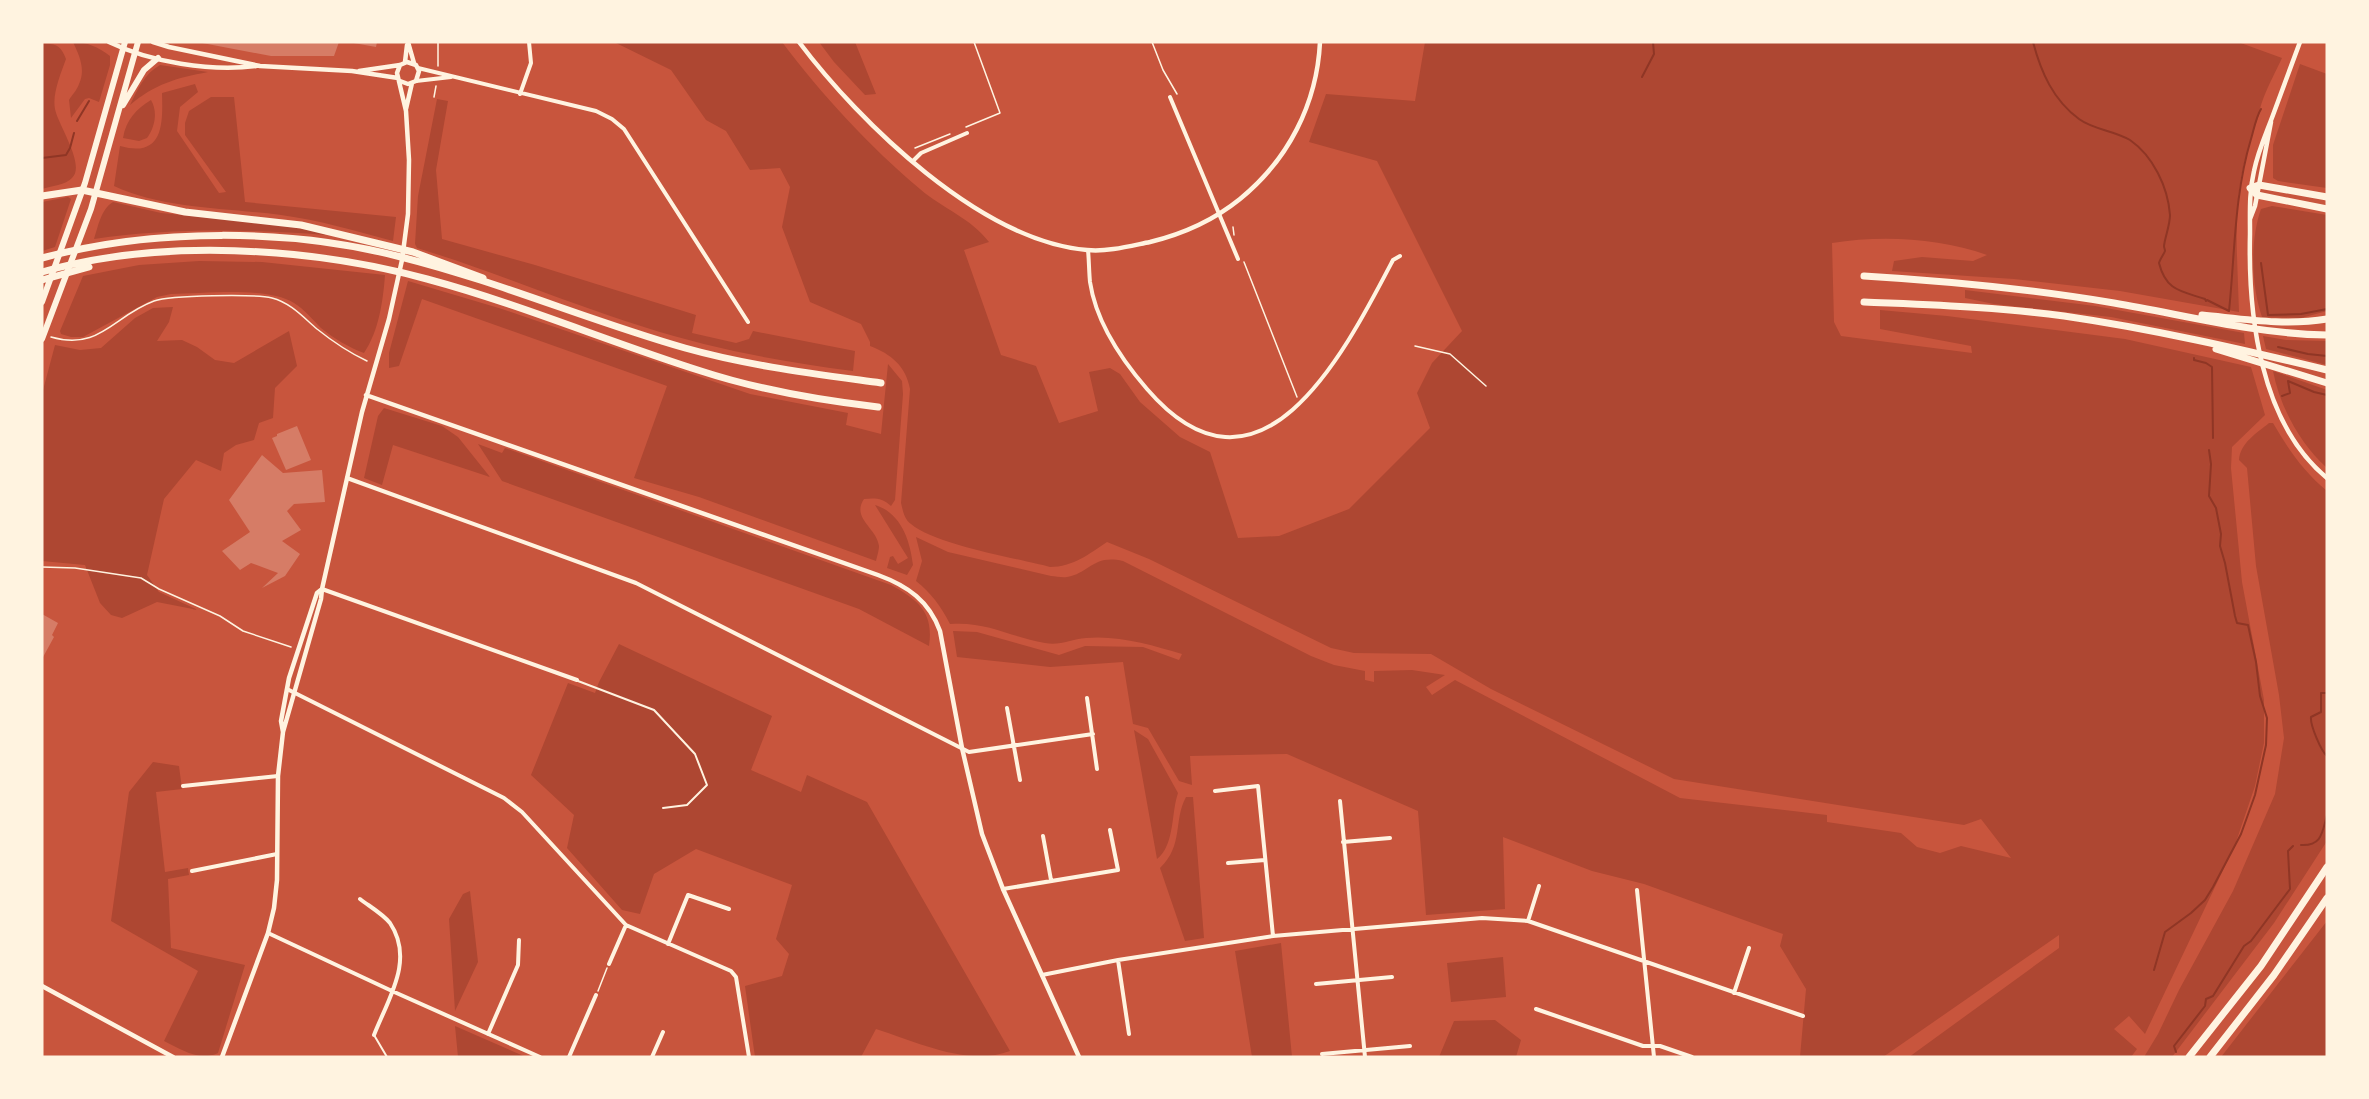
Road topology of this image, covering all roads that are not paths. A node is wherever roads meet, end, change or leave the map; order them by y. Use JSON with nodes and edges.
{"nodes":[{"id":1,"x":109,"y":42,"type":"edge"},
{"id":2,"x":138,"y":42,"type":"edge"},
{"id":3,"x":153,"y":42,"type":"edge"},
{"id":4,"x":408,"y":42,"type":"edge"},
{"id":5,"x":529,"y":42,"type":"edge"},
{"id":6,"x":799,"y":42,"type":"edge"},
{"id":7,"x":1320,"y":42,"type":"edge"},
{"id":8,"x":2300,"y":42,"type":"edge"},
{"id":9,"x":124,"y":45,"type":"edge"},
{"id":10,"x":136,"y":51,"type":"junction"},
{"id":11,"x":158,"y":58,"type":"junction"},
{"id":12,"x":402,"y":64,"type":"junction"},
{"id":13,"x":260,"y":66,"type":"junction"},
{"id":14,"x":417,"y":66,"type":"junction"},
{"id":15,"x":352,"y":71,"type":"junction"},
{"id":16,"x":452,"y":77,"type":"junction"},
{"id":17,"x":399,"y":79,"type":"junction"},
{"id":18,"x":414,"y":82,"type":"junction"},
{"id":19,"x":520,"y":94,"type":"junction"},
{"id":20,"x":1170,"y":97,"type":"dead end"},
{"id":21,"x":406,"y":111,"type":"junction"},
{"id":22,"x":117,"y":116,"type":"junction"},
{"id":23,"x":2272,"y":116,"type":"junction"},
{"id":24,"x":967,"y":133,"type":"dead end"},
{"id":25,"x":913,"y":161,"type":"junction"},
{"id":26,"x":2259,"y":185,"type":"junction"},
{"id":27,"x":2250,"y":188,"type":"junction"},
{"id":28,"x":82,"y":190,"type":"junction"},
{"id":29,"x":96,"y":193,"type":"junction"},
{"id":30,"x":2257,"y":195,"type":"junction"},
{"id":31,"x":42,"y":196,"type":"edge"},
{"id":32,"x":2327,"y":198,"type":"edge"},
{"id":33,"x":2327,"y":209,"type":"edge"},
{"id":34,"x":1218,"y":214,"type":"junction"},
{"id":35,"x":2250,"y":220,"type":"junction"},
{"id":36,"x":1088,"y":250,"type":"junction"},
{"id":37,"x":165,"y":253,"type":"junction"},
{"id":38,"x":1400,"y":256,"type":"dead end"},
{"id":39,"x":42,"y":258,"type":"edge"},
{"id":40,"x":1240,"y":259,"type":"road end"},
{"id":41,"x":42,"y":272,"type":"edge"},
{"id":42,"x":1864,"y":276,"type":"dead end"},
{"id":43,"x":42,"y":280,"type":"edge"},
{"id":44,"x":42,"y":302,"type":"edge"},
{"id":45,"x":1864,"y":302,"type":"dead end"},
{"id":46,"x":570,"y":310,"type":"junction"},
{"id":47,"x":2152,"y":310,"type":"junction"},
{"id":48,"x":2327,"y":319,"type":"edge"},
{"id":49,"x":748,"y":322,"type":"dead end"},
{"id":50,"x":2148,"y":330,"type":"junction"},
{"id":51,"x":2327,"y":335,"type":"edge"},
{"id":52,"x":42,"y":339,"type":"edge"},
{"id":53,"x":2327,"y":370,"type":"edge"},
{"id":54,"x":881,"y":382,"type":"dead end"},
{"id":55,"x":2327,"y":382,"type":"edge"},
{"id":56,"x":366,"y":394,"type":"junction"},
{"id":57,"x":878,"y":407,"type":"dead end"},
{"id":58,"x":347,"y":478,"type":"junction"},
{"id":59,"x":2327,"y":478,"type":"edge"},
{"id":60,"x":322,"y":589,"type":"junction"},
{"id":61,"x":577,"y":680,"type":"joint"},
{"id":62,"x":287,"y":689,"type":"junction"},
{"id":63,"x":294,"y":692,"type":"junction"},
{"id":64,"x":1087,"y":698,"type":"dead end"},
{"id":65,"x":1007,"y":708,"type":"dead end"},
{"id":66,"x":283,"y":732,"type":"junction"},
{"id":67,"x":1093,"y":734,"type":"junction"},
{"id":68,"x":1015,"y":746,"type":"junction"},
{"id":69,"x":962,"y":748,"type":"junction"},
{"id":70,"x":1097,"y":769,"type":"dead end"},
{"id":71,"x":278,"y":776,"type":"junction"},
{"id":72,"x":1020,"y":780,"type":"dead end"},
{"id":73,"x":183,"y":786,"type":"dead end"},
{"id":74,"x":1215,"y":791,"type":"dead end"},
{"id":75,"x":1340,"y":801,"type":"dead end"},
{"id":76,"x":663,"y":808,"type":"dead end"},
{"id":77,"x":1110,"y":830,"type":"dead end"},
{"id":78,"x":1043,"y":836,"type":"dead end"},
{"id":79,"x":1390,"y":838,"type":"dead end"},
{"id":80,"x":1343,"y":842,"type":"junction"},
{"id":81,"x":277,"y":854,"type":"junction"},
{"id":82,"x":1265,"y":860,"type":"junction"},
{"id":83,"x":2327,"y":860,"type":"edge"},
{"id":84,"x":1228,"y":863,"type":"dead end"},
{"id":85,"x":2327,"y":867,"type":"edge"},
{"id":86,"x":192,"y":871,"type":"dead end"},
{"id":87,"x":1051,"y":880,"type":"junction"},
{"id":88,"x":1539,"y":886,"type":"dead end"},
{"id":89,"x":1003,"y":889,"type":"junction"},
{"id":90,"x":1637,"y":890,"type":"dead end"},
{"id":91,"x":2307,"y":898,"type":"junction"},
{"id":92,"x":360,"y":899,"type":"dead end"},
{"id":93,"x":2327,"y":900,"type":"edge"},
{"id":94,"x":729,"y":909,"type":"dead end"},
{"id":95,"x":1528,"y":921,"type":"junction"},
{"id":96,"x":626,"y":925,"type":"junction"},
{"id":97,"x":1352,"y":930,"type":"junction"},
{"id":98,"x":268,"y":933,"type":"junction"},
{"id":99,"x":1273,"y":936,"type":"junction"},
{"id":100,"x":519,"y":940,"type":"dead end"},
{"id":101,"x":668,"y":944,"type":"junction"},
{"id":102,"x":1749,"y":948,"type":"dead end"},
{"id":103,"x":1118,"y":960,"type":"junction"},
{"id":104,"x":1644,"y":962,"type":"junction"},
{"id":105,"x":609,"y":964,"type":"road end"},
{"id":106,"x":1042,"y":975,"type":"junction"},
{"id":107,"x":1392,"y":977,"type":"dead end"},
{"id":108,"x":1357,"y":980,"type":"junction"},
{"id":109,"x":1316,"y":984,"type":"dead end"},
{"id":110,"x":42,"y":986,"type":"edge"},
{"id":111,"x":392,"y":991,"type":"junction"},
{"id":112,"x":1734,"y":993,"type":"junction"},
{"id":113,"x":596,"y":995,"type":"road end"},
{"id":114,"x":1536,"y":1010,"type":"dead end"},
{"id":115,"x":1803,"y":1016,"type":"dead end"},
{"id":116,"x":663,"y":1032,"type":"dead end"},
{"id":117,"x":488,"y":1034,"type":"junction"},
{"id":118,"x":1129,"y":1034,"type":"dead end"},
{"id":119,"x":374,"y":1035,"type":"joint"},
{"id":120,"x":1410,"y":1046,"type":"dead end"},
{"id":121,"x":1653,"y":1046,"type":"junction"},
{"id":122,"x":1365,"y":1050,"type":"junction"},
{"id":123,"x":1322,"y":1054,"type":"dead end"},
{"id":124,"x":173,"y":1057,"type":"edge"},
{"id":125,"x":222,"y":1057,"type":"edge"},
{"id":126,"x":387,"y":1057,"type":"edge"},
{"id":127,"x":540,"y":1057,"type":"edge"},
{"id":128,"x":569,"y":1057,"type":"edge"},
{"id":129,"x":652,"y":1057,"type":"edge"},
{"id":130,"x":749,"y":1057,"type":"edge"},
{"id":131,"x":1079,"y":1057,"type":"edge"},
{"id":132,"x":1365,"y":1057,"type":"edge"},
{"id":133,"x":1654,"y":1057,"type":"edge"},
{"id":134,"x":1692,"y":1057,"type":"edge"},
{"id":135,"x":2190,"y":1057,"type":"edge"},
{"id":136,"x":2210,"y":1057,"type":"edge"}],
"edges":[{"from":1,"to":9,"type":"street"},
{"from":2,"to":10,"type":"main road"},
{"from":3,"to":13,"type":"street"},
{"from":4,"to":12,"type":"street"},
{"from":4,"to":14,"type":"street"},
{"from":5,"to":19,"type":"street"},
{"from":6,"to":25,"type":"street"},
{"from":7,"to":34,"type":"street"},
{"from":8,"to":23,"type":"street"},
{"from":9,"to":10,"type":"street"},
{"from":9,"to":28,"type":"main road"},
{"from":10,"to":11,"type":"street"},
{"from":10,"to":22,"type":"main road"},
{"from":11,"to":13,"type":"street"},
{"from":11,"to":22,"type":"main road"},
{"from":12,"to":14,"type":"street"},
{"from":12,"to":15,"type":"street"},
{"from":12,"to":17,"type":"street"},
{"from":13,"to":15,"type":"street"},
{"from":14,"to":16,"type":"street"},
{"from":14,"to":18,"type":"street"},
{"from":15,"to":17,"type":"street"},
{"from":16,"to":18,"type":"street"},
{"from":16,"to":19,"type":"street"},
{"from":17,"to":18,"type":"street"},
{"from":17,"to":21,"type":"street"},
{"from":18,"to":21,"type":"street"},
{"from":19,"to":49,"type":"street"},
{"from":20,"to":34,"type":"street"},
{"from":21,"to":56,"type":"street"},
{"from":22,"to":29,"type":"main road"},
{"from":23,"to":26,"type":"street"},
{"from":23,"to":27,"type":"street"},
{"from":24,"to":25,"type":"street"},
{"from":25,"to":36,"type":"street"},
{"from":26,"to":27,"type":"highway"},
{"from":26,"to":30,"type":"street"},
{"from":26,"to":32,"type":"highway"},
{"from":27,"to":30,"type":"highway"},
{"from":27,"to":35,"type":"street"},
{"from":28,"to":29,"type":"highway"},
{"from":28,"to":31,"type":"highway"},
{"from":28,"to":44,"type":"main road"},
{"from":29,"to":46,"type":"highway"},
{"from":29,"to":52,"type":"main road"},
{"from":30,"to":33,"type":"highway"},
{"from":30,"to":35,"type":"street"},
{"from":34,"to":36,"type":"street"},
{"from":34,"to":40,"type":"street"},
{"from":35,"to":59,"type":"street"},
{"from":36,"to":38,"type":"street"},
{"from":37,"to":41,"type":"highway"},
{"from":37,"to":43,"type":"highway"},
{"from":37,"to":57,"type":"highway"},
{"from":39,"to":46,"type":"highway"},
{"from":42,"to":47,"type":"highway"},
{"from":45,"to":50,"type":"highway"},
{"from":46,"to":54,"type":"highway"},
{"from":47,"to":48,"type":"highway"},
{"from":47,"to":51,"type":"highway"},
{"from":50,"to":53,"type":"highway"},
{"from":50,"to":55,"type":"highway"},
{"from":56,"to":58,"type":"street"},
{"from":56,"to":69,"type":"street"},
{"from":58,"to":60,"type":"street"},
{"from":58,"to":69,"type":"street"},
{"from":60,"to":61,"type":"street"},
{"from":60,"to":62,"type":"street"},
{"from":60,"to":63,"type":"street"},
{"from":61,"to":76,"type":"lane"},
{"from":62,"to":63,"type":"street"},
{"from":62,"to":66,"type":"street"},
{"from":63,"to":66,"type":"street"},
{"from":63,"to":96,"type":"street"},
{"from":64,"to":67,"type":"street"},
{"from":65,"to":68,"type":"street"},
{"from":66,"to":71,"type":"street"},
{"from":67,"to":68,"type":"street"},
{"from":67,"to":70,"type":"street"},
{"from":68,"to":69,"type":"street"},
{"from":68,"to":72,"type":"street"},
{"from":69,"to":89,"type":"street"},
{"from":71,"to":73,"type":"street"},
{"from":71,"to":81,"type":"street"},
{"from":74,"to":82,"type":"street"},
{"from":75,"to":80,"type":"street"},
{"from":77,"to":87,"type":"street"},
{"from":78,"to":87,"type":"street"},
{"from":79,"to":80,"type":"street"},
{"from":80,"to":97,"type":"street"},
{"from":81,"to":86,"type":"street"},
{"from":81,"to":98,"type":"street"},
{"from":82,"to":84,"type":"street"},
{"from":82,"to":99,"type":"street"},
{"from":83,"to":91,"type":"highway"},
{"from":85,"to":91,"type":"highway"},
{"from":87,"to":89,"type":"street"},
{"from":88,"to":95,"type":"street"},
{"from":89,"to":106,"type":"street"},
{"from":90,"to":104,"type":"street"},
{"from":91,"to":135,"type":"highway"},
{"from":92,"to":111,"type":"street"},
{"from":93,"to":136,"type":"highway"},
{"from":94,"to":101,"type":"street"},
{"from":95,"to":97,"type":"street"},
{"from":95,"to":104,"type":"street"},
{"from":96,"to":101,"type":"street"},
{"from":96,"to":105,"type":"street"},
{"from":97,"to":99,"type":"street"},
{"from":97,"to":108,"type":"street"},
{"from":98,"to":111,"type":"street"},
{"from":98,"to":125,"type":"street"},
{"from":99,"to":103,"type":"street"},
{"from":100,"to":117,"type":"street"},
{"from":101,"to":130,"type":"street"},
{"from":102,"to":112,"type":"street"},
{"from":103,"to":106,"type":"street"},
{"from":103,"to":118,"type":"street"},
{"from":104,"to":112,"type":"street"},
{"from":104,"to":121,"type":"street"},
{"from":106,"to":131,"type":"street"},
{"from":107,"to":108,"type":"street"},
{"from":108,"to":109,"type":"street"},
{"from":108,"to":122,"type":"street"},
{"from":110,"to":124,"type":"street"},
{"from":111,"to":117,"type":"street"},
{"from":111,"to":119,"type":"street"},
{"from":112,"to":115,"type":"street"},
{"from":113,"to":128,"type":"street"},
{"from":114,"to":121,"type":"street"},
{"from":116,"to":129,"type":"street"},
{"from":117,"to":127,"type":"street"},
{"from":119,"to":126,"type":"lane"},
{"from":120,"to":122,"type":"street"},
{"from":121,"to":133,"type":"street"},
{"from":121,"to":134,"type":"street"},
{"from":122,"to":123,"type":"street"},
{"from":122,"to":132,"type":"street"}]}
